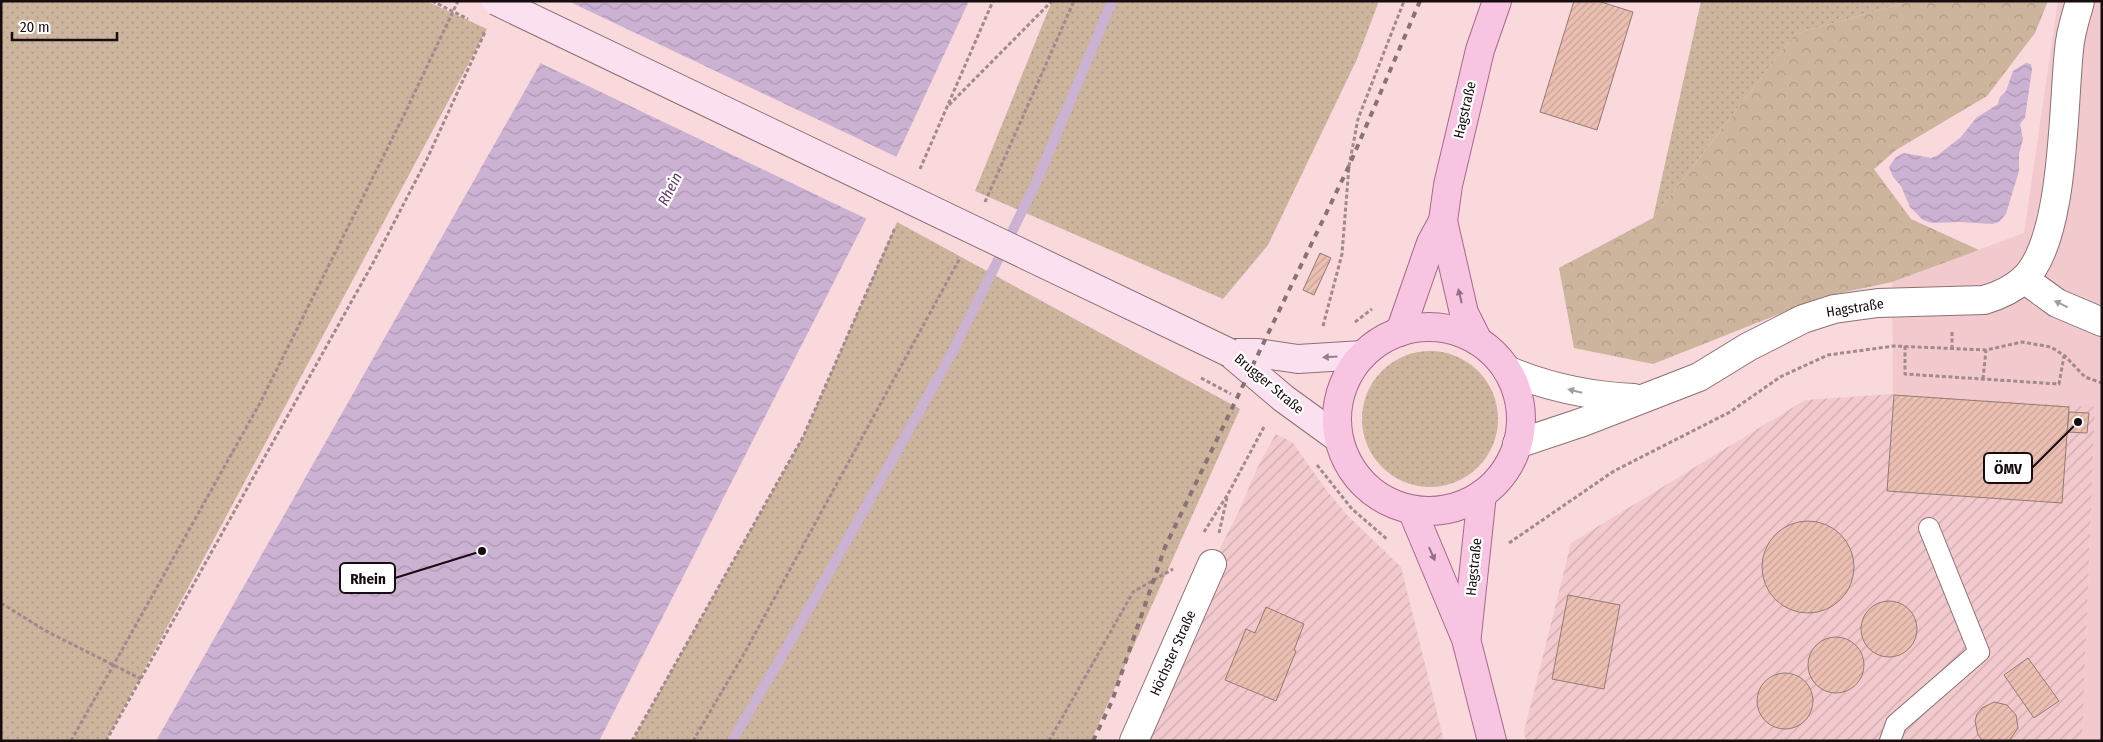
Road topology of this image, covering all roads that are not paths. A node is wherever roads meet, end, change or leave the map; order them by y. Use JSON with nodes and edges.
{"nodes":[{"id":1,"x":496,"y":1,"type":"edge"},
{"id":2,"x":1497,"y":1,"type":"edge"},
{"id":3,"x":2080,"y":1,"type":"edge"},
{"id":4,"x":1443,"y":221,"type":"junction"},
{"id":5,"x":2024,"y":279,"type":"junction"},
{"id":6,"x":2102,"y":322,"type":"edge"},
{"id":7,"x":1400,"y":332,"type":"junction"},
{"id":8,"x":1478,"y":341,"type":"junction"},
{"id":9,"x":1230,"y":353,"type":"junction"},
{"id":10,"x":1363,"y":355,"type":"junction"},
{"id":11,"x":1507,"y":370,"type":"junction"},
{"id":12,"x":1640,"y":399,"type":"junction"},
{"id":13,"x":1338,"y":438,"type":"junction"},
{"id":14,"x":1518,"y":444,"type":"junction"},
{"id":15,"x":1482,"y":494,"type":"junction"},
{"id":16,"x":1412,"y":510,"type":"junction"},
{"id":17,"x":1929,"y":528,"type":"dead end"},
{"id":18,"x":1212,"y":564,"type":"road end"},
{"id":19,"x":1466,"y":639,"type":"junction"},
{"id":20,"x":1134,"y":741,"type":"edge"},
{"id":21,"x":1492,"y":741,"type":"edge"},
{"id":22,"x":1890,"y":741,"type":"edge"}],
"edges":[{"from":1,"to":9,"type":"main road","bridge":true},
{"from":2,"to":4,"type":"main road","name":"Hagstraße"},
{"from":3,"to":5,"type":"street"},
{"from":4,"to":7,"type":"main road","name":"Hagstraße"},
{"from":8,"to":4,"type":"main road","name":"Hagstraße","one_way":true},
{"from":6,"to":5,"type":"street","one_way":true},
{"from":5,"to":12,"type":"street","name":"Hagstraße"},
{"from":7,"to":8,"type":"main road","name":"Hagstraße"},
{"from":7,"to":10,"type":"main road","name":"Hagstraße"},
{"from":8,"to":11,"type":"main road","name":"Hagstraße"},
{"from":10,"to":9,"type":"main road","name":"Brugger Straße","one_way":true},
{"from":9,"to":13,"type":"main road","name":"Brugger Straße"},
{"from":10,"to":13,"type":"main road","name":"Hagstraße"},
{"from":12,"to":11,"type":"street","name":"Hagstraße","one_way":true},
{"from":11,"to":14,"type":"main road","name":"Hagstraße"},
{"from":12,"to":14,"type":"street","name":"Hagstraße"},
{"from":13,"to":16,"type":"main road","name":"Hagstraße"},
{"from":14,"to":15,"type":"main road","name":"Hagstraße"},
{"from":15,"to":16,"type":"main road","name":"Hagstraße"},
{"from":15,"to":19,"type":"main road","name":"Hagstraße"},
{"from":16,"to":19,"type":"main road","name":"Hagstraße","one_way":true},
{"from":17,"to":22,"type":"lane"},
{"from":18,"to":20,"type":"street","name":"Höchster Straße"},
{"from":19,"to":21,"type":"main road","name":"Hagstraße"}]}
